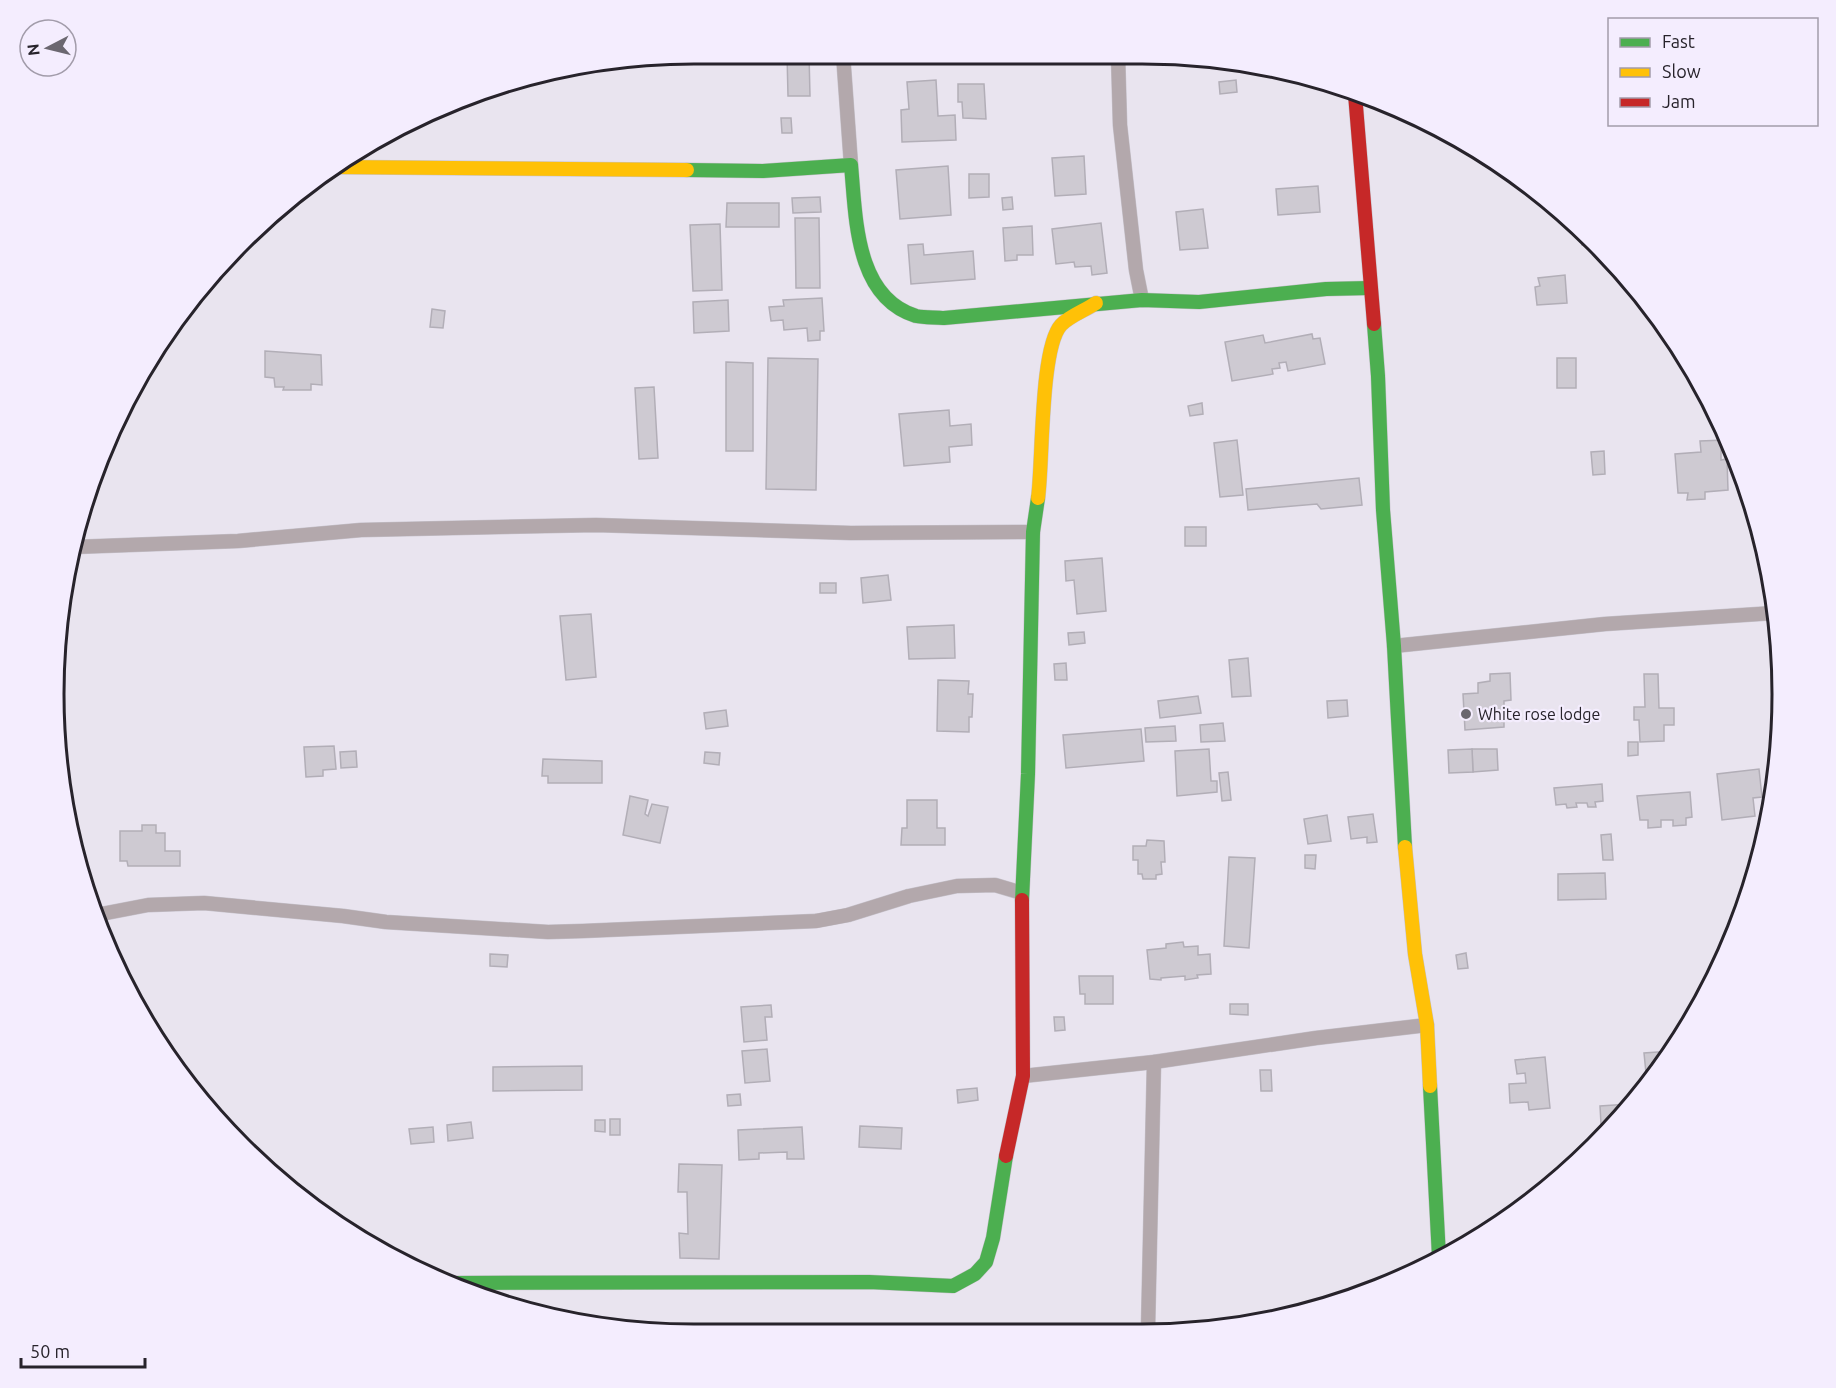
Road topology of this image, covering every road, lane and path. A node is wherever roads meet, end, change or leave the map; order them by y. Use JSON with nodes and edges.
{"nodes":[{"id":1,"x":844,"y":64,"type":"edge"},
{"id":2,"x":1118,"y":64,"type":"edge"},
{"id":3,"x":1356,"y":102,"type":"edge"},
{"id":4,"x":851,"y":165,"type":"junction"},
{"id":5,"x":351,"y":167,"type":"edge"},
{"id":6,"x":1370,"y":288,"type":"junction"},
{"id":7,"x":1142,"y":300,"type":"junction"},
{"id":8,"x":1096,"y":303,"type":"junction"},
{"id":9,"x":1033,"y":532,"type":"junction"},
{"id":10,"x":82,"y":547,"type":"edge"},
{"id":11,"x":1766,"y":614,"type":"edge"},
{"id":12,"x":1394,"y":646,"type":"junction"},
{"id":13,"x":1022,"y":893,"type":"junction"},
{"id":14,"x":104,"y":913,"type":"edge"},
{"id":15,"x":1427,"y":1025,"type":"junction"},
{"id":16,"x":1154,"y":1062,"type":"junction"},
{"id":17,"x":1023,"y":1076,"type":"junction"},
{"id":18,"x":1439,"y":1249,"type":"edge"},
{"id":19,"x":472,"y":1283,"type":"edge"},
{"id":20,"x":1148,"y":1324,"type":"edge"}],
"edges":[{"from":1,"to":4,"type":"street"},
{"from":2,"to":7,"type":"street"},
{"from":3,"to":6,"type":"street"},
{"from":4,"to":5,"type":"street"},
{"from":4,"to":8,"type":"street"},
{"from":6,"to":7,"type":"street"},
{"from":6,"to":12,"type":"street"},
{"from":7,"to":8,"type":"street"},
{"from":8,"to":9,"type":"street"},
{"from":9,"to":10,"type":"street"},
{"from":9,"to":13,"type":"street"},
{"from":11,"to":12,"type":"street"},
{"from":12,"to":15,"type":"street"},
{"from":13,"to":14,"type":"street"},
{"from":13,"to":17,"type":"street"},
{"from":15,"to":16,"type":"street"},
{"from":15,"to":18,"type":"street"},
{"from":16,"to":17,"type":"street"},
{"from":16,"to":20,"type":"street"},
{"from":17,"to":19,"type":"street"}]}
